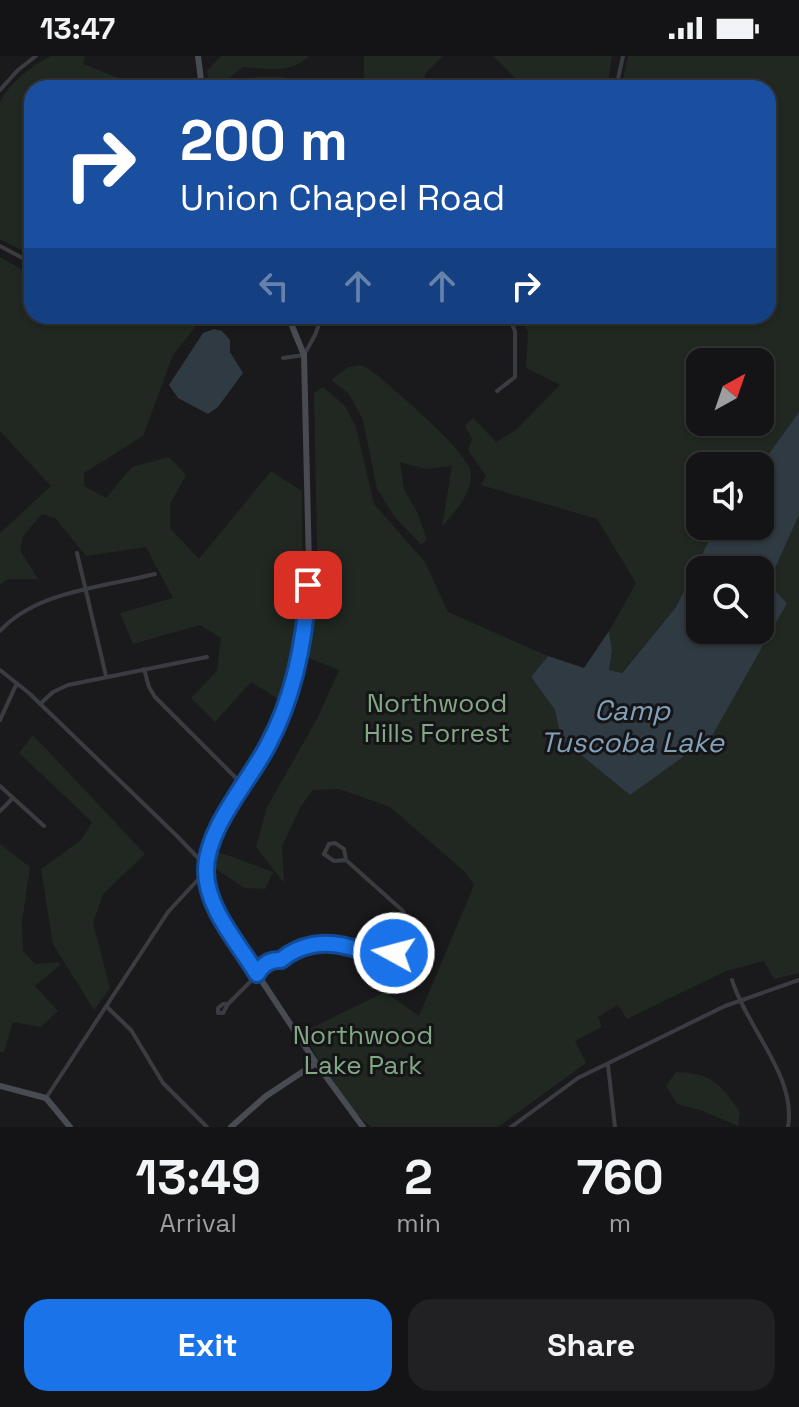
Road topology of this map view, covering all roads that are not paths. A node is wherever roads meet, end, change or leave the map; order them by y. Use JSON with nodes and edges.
{"nodes":[{"id":1,"x":36,"y":56,"type":"edge"},
{"id":2,"x":198,"y":56,"type":"edge"},
{"id":3,"x":623,"y":56,"type":"edge"},
{"id":4,"x":201,"y":80,"type":"edge"},
{"id":5,"x":618,"y":80,"type":"edge"},
{"id":6,"x":0,"y":90,"type":"edge"},
{"id":7,"x":0,"y":246,"type":"edge"},
{"id":8,"x":24,"y":259,"type":"edge"},
{"id":9,"x":291,"y":324,"type":"edge"},
{"id":10,"x":319,"y":324,"type":"edge"},
{"id":11,"x":512,"y":324,"type":"edge"},
{"id":12,"x":304,"y":355,"type":"junction"},
{"id":13,"x":283,"y":358,"type":"dead end"},
{"id":14,"x":497,"y":391,"type":"dead end"},
{"id":15,"x":77,"y":553,"type":"dead end"},
{"id":16,"x":155,"y":574,"type":"dead end"},
{"id":17,"x":86,"y":591,"type":"junction"},
{"id":18,"x":0,"y":631,"type":"edge"},
{"id":19,"x":207,"y":657,"type":"dead end"},
{"id":20,"x":144,"y":669,"type":"junction"},
{"id":21,"x":0,"y":670,"type":"edge"},
{"id":22,"x":106,"y":676,"type":"junction"},
{"id":23,"x":17,"y":683,"type":"junction"},
{"id":24,"x":40,"y":704,"type":"junction"},
{"id":25,"x":0,"y":720,"type":"edge"},
{"id":26,"x":0,"y":786,"type":"edge"},
{"id":27,"x":244,"y":786,"type":"junction"},
{"id":28,"x":13,"y":798,"type":"junction"},
{"id":29,"x":0,"y":811,"type":"edge"},
{"id":30,"x":44,"y":826,"type":"dead end"},
{"id":31,"x":346,"y":860,"type":"junction"},
{"id":32,"x":206,"y":871,"type":"junction"},
{"id":33,"x":257,"y":974,"type":"junction"},
{"id":34,"x":732,"y":980,"type":"dead end"},
{"id":35,"x":799,"y":980,"type":"edge"},
{"id":36,"x":739,"y":1001,"type":"junction"},
{"id":37,"x":228,"y":1004,"type":"dead end"},
{"id":38,"x":107,"y":1007,"type":"junction"},
{"id":39,"x":316,"y":1063,"type":"junction"},
{"id":40,"x":608,"y":1065,"type":"junction"},
{"id":41,"x":0,"y":1086,"type":"edge"},
{"id":42,"x":46,"y":1098,"type":"junction"},
{"id":43,"x":70,"y":1127,"type":"edge"},
{"id":44,"x":207,"y":1127,"type":"edge"},
{"id":45,"x":231,"y":1127,"type":"edge"},
{"id":46,"x":363,"y":1127,"type":"edge"},
{"id":47,"x":511,"y":1127,"type":"edge"},
{"id":48,"x":615,"y":1127,"type":"edge"},
{"id":49,"x":788,"y":1127,"type":"edge"}],
"edges":[{"from":1,"to":6,"type":"street"},
{"from":2,"to":4,"type":"street"},
{"from":3,"to":5,"type":"street"},
{"from":7,"to":8,"type":"street"},
{"from":9,"to":12,"type":"street"},
{"from":10,"to":12,"type":"street"},
{"from":11,"to":14,"type":"street"},
{"from":12,"to":13,"type":"street"},
{"from":12,"to":27,"type":"street"},
{"from":15,"to":17,"type":"street"},
{"from":16,"to":17,"type":"street"},
{"from":17,"to":18,"type":"street"},
{"from":17,"to":22,"type":"street"},
{"from":19,"to":20,"type":"street"},
{"from":20,"to":22,"type":"street"},
{"from":20,"to":27,"type":"street"},
{"from":21,"to":23,"type":"street"},
{"from":22,"to":24,"type":"street"},
{"from":23,"to":24,"type":"street"},
{"from":23,"to":25,"type":"street"},
{"from":24,"to":32,"type":"street"},
{"from":26,"to":28,"type":"street"},
{"from":27,"to":32,"type":"street"},
{"from":28,"to":29,"type":"street"},
{"from":28,"to":30,"type":"street"},
{"from":31,"to":31,"type":"street"},
{"from":31,"to":33,"type":"street"},
{"from":32,"to":33,"type":"street"},
{"from":32,"to":38,"type":"street"},
{"from":33,"to":37,"type":"street"},
{"from":33,"to":39,"type":"street"},
{"from":34,"to":36,"type":"street"},
{"from":35,"to":36,"type":"street"},
{"from":36,"to":40,"type":"street"},
{"from":36,"to":49,"type":"street"},
{"from":38,"to":42,"type":"street"},
{"from":38,"to":44,"type":"street"},
{"from":39,"to":45,"type":"street"},
{"from":39,"to":46,"type":"street"},
{"from":40,"to":47,"type":"street"},
{"from":40,"to":48,"type":"street"},
{"from":41,"to":42,"type":"street"},
{"from":42,"to":43,"type":"street"}]}
